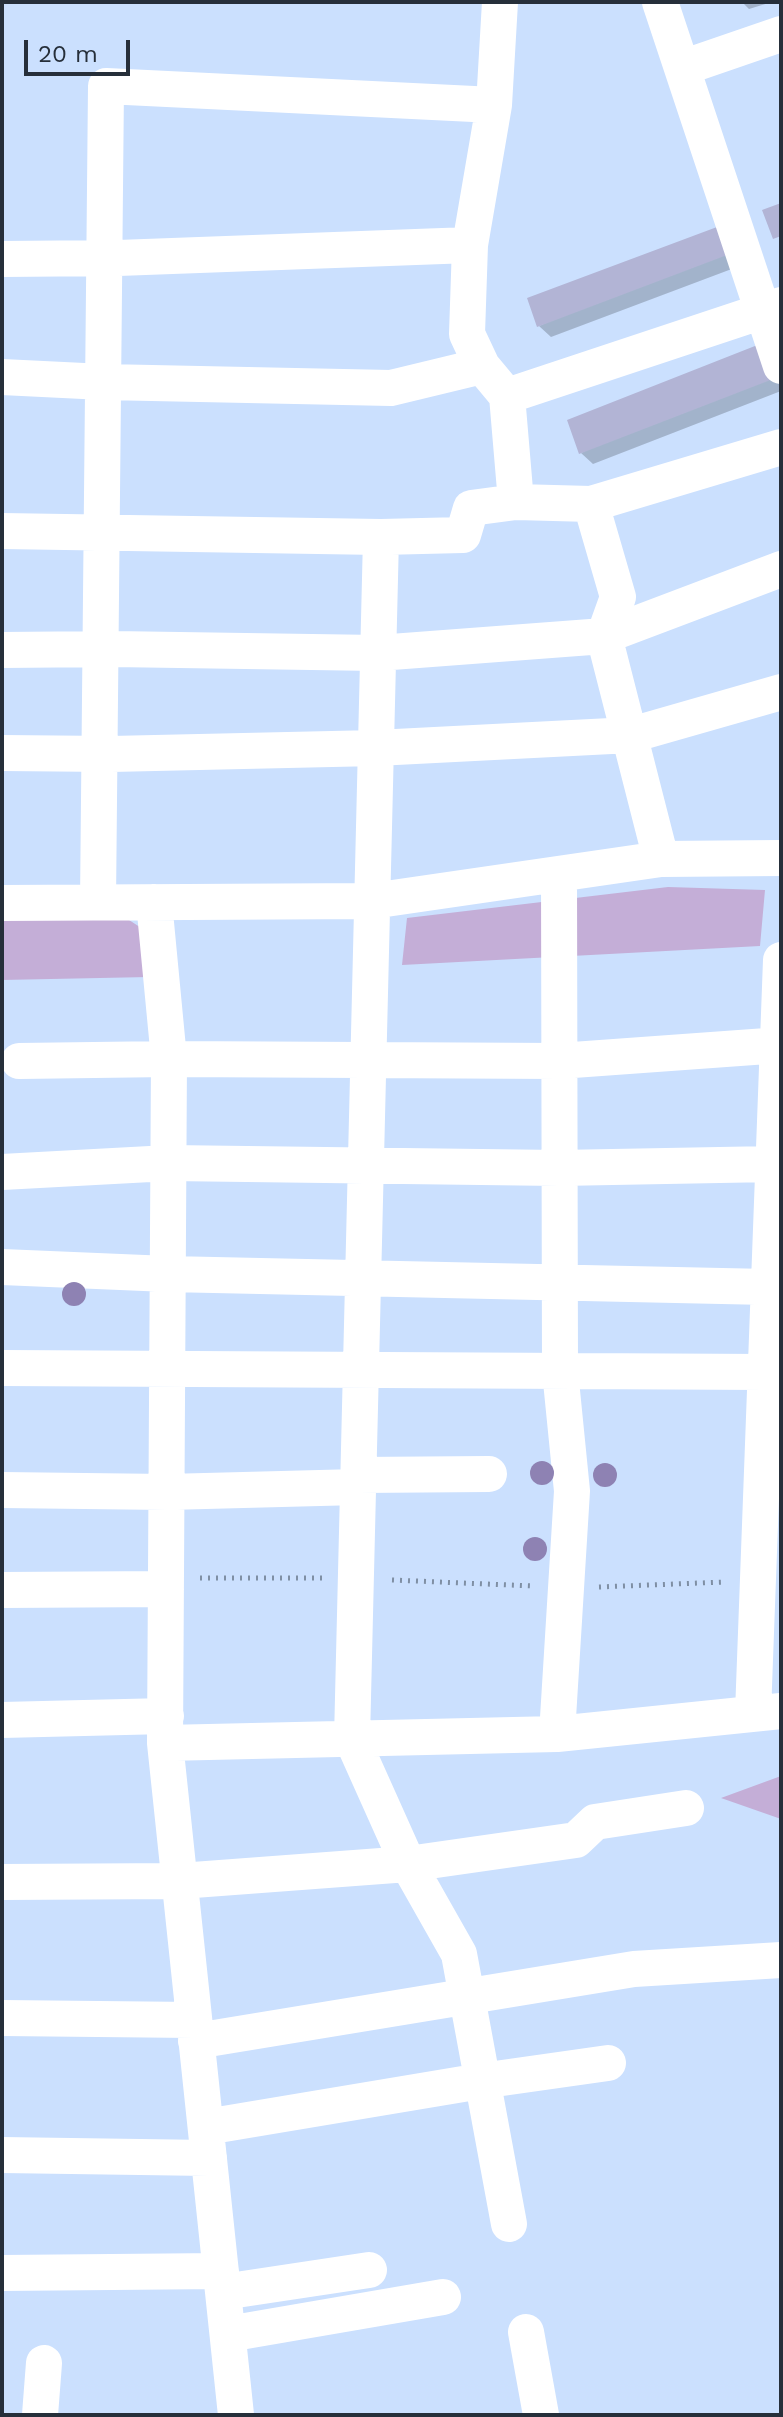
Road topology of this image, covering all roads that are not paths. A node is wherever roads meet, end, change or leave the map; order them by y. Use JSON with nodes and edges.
{"nodes":[{"id":1,"x":500,"y":2,"type":"edge"},
{"id":2,"x":660,"y":2,"type":"edge"},
{"id":3,"x":781,"y":34,"type":"edge"},
{"id":4,"x":682,"y":68,"type":"junction"},
{"id":5,"x":494,"y":105,"type":"junction"},
{"id":6,"x":470,"y":245,"type":"junction"},
{"id":7,"x":105,"y":258,"type":"junction"},
{"id":8,"x":2,"y":259,"type":"edge"},
{"id":9,"x":772,"y":308,"type":"edge"},
{"id":10,"x":482,"y":366,"type":"junction"},
{"id":11,"x":781,"y":366,"type":"edge"},
{"id":12,"x":2,"y":377,"type":"edge"},
{"id":13,"x":104,"y":382,"type":"junction"},
{"id":14,"x":507,"y":396,"type":"junction"},
{"id":15,"x":781,"y":447,"type":"edge"},
{"id":16,"x":516,"y":502,"type":"junction"},
{"id":17,"x":591,"y":504,"type":"junction"},
{"id":18,"x":2,"y":531,"type":"edge"},
{"id":19,"x":102,"y":533,"type":"junction"},
{"id":20,"x":381,"y":537,"type":"junction"},
{"id":21,"x":781,"y":569,"type":"edge"},
{"id":22,"x":604,"y":636,"type":"junction"},
{"id":23,"x":101,"y":649,"type":"junction"},
{"id":24,"x":2,"y":650,"type":"edge"},
{"id":25,"x":378,"y":653,"type":"junction"},
{"id":26,"x":781,"y":692,"type":"edge"},
{"id":27,"x":631,"y":735,"type":"junction"},
{"id":28,"x":376,"y":748,"type":"junction"},
{"id":29,"x":2,"y":753,"type":"edge"},
{"id":30,"x":100,"y":754,"type":"junction"},
{"id":31,"x":781,"y":858,"type":"edge"},
{"id":32,"x":661,"y":859,"type":"junction"},
{"id":33,"x":559,"y":875,"type":"junction"},
{"id":34,"x":372,"y":901,"type":"junction"},
{"id":35,"x":98,"y":902,"type":"junction"},
{"id":36,"x":154,"y":902,"type":"junction"},
{"id":37,"x":2,"y":903,"type":"edge"},
{"id":38,"x":781,"y":960,"type":"edge"},
{"id":39,"x":779,"y":1045,"type":"edge"},
{"id":40,"x":169,"y":1059,"type":"junction"},
{"id":41,"x":19,"y":1061,"type":"dead end"},
{"id":42,"x":368,"y":1061,"type":"junction"},
{"id":43,"x":559,"y":1061,"type":"junction"},
{"id":44,"x":169,"y":1163,"type":"junction"},
{"id":45,"x":773,"y":1164,"type":"junction"},
{"id":46,"x":365,"y":1165,"type":"junction"},
{"id":47,"x":559,"y":1168,"type":"junction"},
{"id":48,"x":2,"y":1172,"type":"edge"},
{"id":49,"x":776,"y":1207,"type":"edge"},
{"id":50,"x":2,"y":1267,"type":"edge"},
{"id":51,"x":168,"y":1274,"type":"junction"},
{"id":52,"x":363,"y":1278,"type":"junction"},
{"id":53,"x":560,"y":1283,"type":"junction"},
{"id":54,"x":768,"y":1287,"type":"junction"},
{"id":55,"x":2,"y":1368,"type":"edge"},
{"id":56,"x":773,"y":1369,"type":"edge"},
{"id":57,"x":167,"y":1370,"type":"junction"},
{"id":58,"x":360,"y":1371,"type":"junction"},
{"id":59,"x":560,"y":1371,"type":"junction"},
{"id":60,"x":489,"y":1474,"type":"dead end"},
{"id":61,"x":358,"y":1481,"type":"junction"},
{"id":62,"x":2,"y":1490,"type":"edge"},
{"id":63,"x":770,"y":1491,"type":"edge"},
{"id":64,"x":167,"y":1492,"type":"junction"},
{"id":65,"x":166,"y":1583,"type":"junction"},
{"id":66,"x":2,"y":1590,"type":"edge"},
{"id":67,"x":767,"y":1712,"type":"edge"},
{"id":68,"x":2,"y":1720,"type":"edge"},
{"id":69,"x":166,"y":1730,"type":"junction"},
{"id":70,"x":557,"y":1734,"type":"junction"},
{"id":71,"x":352,"y":1739,"type":"junction"},
{"id":72,"x":686,"y":1808,"type":"dead end"},
{"id":73,"x":408,"y":1864,"type":"junction"},
{"id":74,"x":180,"y":1881,"type":"junction"},
{"id":75,"x":2,"y":1882,"type":"edge"},
{"id":76,"x":781,"y":1960,"type":"edge"},
{"id":77,"x":466,"y":1997,"type":"junction"},
{"id":78,"x":2,"y":2018,"type":"edge"},
{"id":79,"x":195,"y":2030,"type":"junction"},
{"id":80,"x":608,"y":2063,"type":"dead end"},
{"id":81,"x":481,"y":2081,"type":"junction"},
{"id":82,"x":207,"y":2142,"type":"junction"},
{"id":83,"x":2,"y":2155,"type":"edge"},
{"id":84,"x":509,"y":2224,"type":"dead end"},
{"id":85,"x":369,"y":2270,"type":"dead end"},
{"id":86,"x":2,"y":2273,"type":"edge"},
{"id":87,"x":222,"y":2281,"type":"junction"},
{"id":88,"x":443,"y":2297,"type":"dead end"},
{"id":89,"x":526,"y":2332,"type":"dead end"},
{"id":90,"x":228,"y":2334,"type":"junction"},
{"id":91,"x":44,"y":2363,"type":"dead end"},
{"id":92,"x":40,"y":2415,"type":"edge"},
{"id":93,"x":236,"y":2415,"type":"edge"},
{"id":94,"x":541,"y":2415,"type":"edge"}],
"edges":[{"from":1,"to":5,"type":"street"},
{"from":2,"to":4,"type":"street"},
{"from":3,"to":4,"type":"street"},
{"from":4,"to":9,"type":"street"},
{"from":5,"to":6,"type":"street"},
{"from":5,"to":7,"type":"street"},
{"from":6,"to":7,"type":"street"},
{"from":6,"to":10,"type":"street"},
{"from":7,"to":8,"type":"street"},
{"from":7,"to":13,"type":"street"},
{"from":9,"to":11,"type":"street"},
{"from":9,"to":14,"type":"street"},
{"from":10,"to":13,"type":"street"},
{"from":10,"to":14,"type":"street"},
{"from":12,"to":13,"type":"street"},
{"from":13,"to":19,"type":"street"},
{"from":14,"to":16,"type":"street"},
{"from":15,"to":17,"type":"street"},
{"from":16,"to":17,"type":"street"},
{"from":16,"to":20,"type":"street"},
{"from":17,"to":22,"type":"street"},
{"from":18,"to":19,"type":"street"},
{"from":19,"to":20,"type":"street"},
{"from":19,"to":23,"type":"street"},
{"from":20,"to":25,"type":"street"},
{"from":21,"to":22,"type":"street"},
{"from":22,"to":25,"type":"street"},
{"from":22,"to":27,"type":"street"},
{"from":23,"to":24,"type":"street"},
{"from":23,"to":25,"type":"street"},
{"from":23,"to":30,"type":"street"},
{"from":25,"to":28,"type":"street"},
{"from":26,"to":27,"type":"street"},
{"from":27,"to":28,"type":"street"},
{"from":27,"to":32,"type":"street"},
{"from":28,"to":30,"type":"street"},
{"from":28,"to":34,"type":"street"},
{"from":29,"to":30,"type":"street"},
{"from":30,"to":35,"type":"street"},
{"from":31,"to":32,"type":"street"},
{"from":32,"to":33,"type":"street"},
{"from":33,"to":34,"type":"street"},
{"from":33,"to":43,"type":"street"},
{"from":34,"to":36,"type":"street"},
{"from":34,"to":42,"type":"street"},
{"from":35,"to":36,"type":"street"},
{"from":35,"to":37,"type":"street"},
{"from":36,"to":40,"type":"street"},
{"from":38,"to":39,"type":"street"},
{"from":39,"to":43,"type":"street"},
{"from":39,"to":45,"type":"street"},
{"from":40,"to":41,"type":"street"},
{"from":40,"to":42,"type":"street"},
{"from":40,"to":44,"type":"street"},
{"from":42,"to":43,"type":"street"},
{"from":42,"to":46,"type":"street"},
{"from":43,"to":47,"type":"street"},
{"from":44,"to":46,"type":"street"},
{"from":44,"to":48,"type":"street"},
{"from":44,"to":51,"type":"street"},
{"from":45,"to":47,"type":"street"},
{"from":45,"to":49,"type":"street"},
{"from":46,"to":47,"type":"street"},
{"from":46,"to":52,"type":"street"},
{"from":47,"to":53,"type":"street"},
{"from":49,"to":54,"type":"street"},
{"from":50,"to":51,"type":"street"},
{"from":51,"to":52,"type":"street"},
{"from":51,"to":57,"type":"street"},
{"from":52,"to":53,"type":"street"},
{"from":52,"to":58,"type":"street"},
{"from":53,"to":54,"type":"street"},
{"from":53,"to":59,"type":"street"},
{"from":54,"to":56,"type":"street"},
{"from":55,"to":57,"type":"street"},
{"from":56,"to":59,"type":"street"},
{"from":56,"to":63,"type":"street"},
{"from":57,"to":58,"type":"street"},
{"from":57,"to":64,"type":"street"},
{"from":58,"to":59,"type":"street"},
{"from":58,"to":61,"type":"street"},
{"from":59,"to":70,"type":"street"},
{"from":60,"to":61,"type":"street"},
{"from":61,"to":64,"type":"street"},
{"from":61,"to":71,"type":"street"},
{"from":62,"to":64,"type":"street"},
{"from":63,"to":67,"type":"street"},
{"from":64,"to":65,"type":"street"},
{"from":65,"to":66,"type":"street"},
{"from":65,"to":69,"type":"street"},
{"from":67,"to":70,"type":"street"},
{"from":68,"to":69,"type":"street"},
{"from":69,"to":71,"type":"street"},
{"from":69,"to":74,"type":"street"},
{"from":70,"to":71,"type":"street"},
{"from":71,"to":73,"type":"street"},
{"from":72,"to":73,"type":"street"},
{"from":73,"to":74,"type":"street"},
{"from":73,"to":77,"type":"street"},
{"from":74,"to":75,"type":"street"},
{"from":74,"to":79,"type":"street"},
{"from":76,"to":77,"type":"street"},
{"from":77,"to":79,"type":"street"},
{"from":77,"to":81,"type":"street"},
{"from":78,"to":79,"type":"street"},
{"from":79,"to":82,"type":"street"},
{"from":80,"to":81,"type":"street"},
{"from":81,"to":82,"type":"street"},
{"from":81,"to":84,"type":"street"},
{"from":82,"to":83,"type":"street"},
{"from":82,"to":87,"type":"street"},
{"from":85,"to":87,"type":"street"},
{"from":86,"to":87,"type":"street"},
{"from":87,"to":90,"type":"street"},
{"from":88,"to":90,"type":"street"},
{"from":89,"to":94,"type":"street"},
{"from":90,"to":93,"type":"street"},
{"from":91,"to":92,"type":"street"}]}
